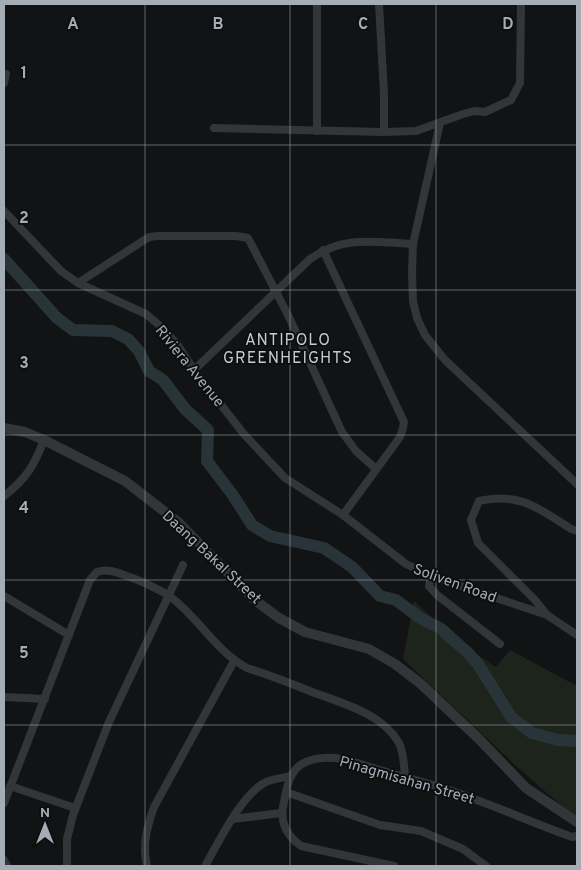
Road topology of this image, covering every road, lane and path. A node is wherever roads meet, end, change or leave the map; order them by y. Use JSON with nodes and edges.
{"nodes":[{"id":1,"x":316,"y":4,"type":"edge"},
{"id":2,"x":379,"y":4,"type":"edge"},
{"id":3,"x":521,"y":4,"type":"edge"},
{"id":4,"x":6,"y":74,"type":"dead end"},
{"id":5,"x":4,"y":83,"type":"edge"},
{"id":6,"x":440,"y":123,"type":"junction"},
{"id":7,"x":214,"y":128,"type":"dead end"},
{"id":8,"x":317,"y":131,"type":"junction"},
{"id":9,"x":384,"y":132,"type":"junction"},
{"id":10,"x":4,"y":211,"type":"edge"},
{"id":11,"x":413,"y":244,"type":"junction"},
{"id":12,"x":322,"y":250,"type":"junction"},
{"id":13,"x":78,"y":283,"type":"junction"},
{"id":14,"x":275,"y":292,"type":"junction"},
{"id":15,"x":194,"y":370,"type":"junction"},
{"id":16,"x":4,"y":428,"type":"edge"},
{"id":17,"x":44,"y":440,"type":"junction"},
{"id":18,"x":376,"y":469,"type":"junction"},
{"id":19,"x":576,"y":481,"type":"edge"},
{"id":20,"x":4,"y":496,"type":"edge"},
{"id":21,"x":343,"y":515,"type":"junction"},
{"id":22,"x":577,"y":531,"type":"edge"},
{"id":23,"x":183,"y":566,"type":"dead end"},
{"id":24,"x":431,"y":576,"type":"junction"},
{"id":25,"x":4,"y":596,"type":"edge"},
{"id":26,"x":169,"y":596,"type":"junction"},
{"id":27,"x":547,"y":615,"type":"junction"},
{"id":28,"x":69,"y":635,"type":"junction"},
{"id":29,"x":577,"y":635,"type":"edge"},
{"id":30,"x":500,"y":644,"type":"dead end"},
{"id":31,"x":234,"y":661,"type":"junction"},
{"id":32,"x":4,"y":697,"type":"edge"},
{"id":33,"x":45,"y":699,"type":"junction"},
{"id":34,"x":291,"y":776,"type":"junction"},
{"id":35,"x":405,"y":777,"type":"junction"},
{"id":36,"x":10,"y":786,"type":"junction"},
{"id":37,"x":286,"y":792,"type":"junction"},
{"id":38,"x":4,"y":803,"type":"edge"},
{"id":39,"x":76,"y":808,"type":"junction"},
{"id":40,"x":281,"y":813,"type":"junction"},
{"id":41,"x":233,"y":819,"type":"junction"},
{"id":42,"x":577,"y":822,"type":"edge"},
{"id":43,"x":577,"y":836,"type":"edge"},
{"id":44,"x":4,"y":860,"type":"edge"},
{"id":45,"x":8,"y":866,"type":"edge"},
{"id":46,"x":67,"y":866,"type":"edge"},
{"id":47,"x":147,"y":866,"type":"edge"},
{"id":48,"x":205,"y":866,"type":"edge"},
{"id":49,"x":394,"y":866,"type":"edge"},
{"id":50,"x":486,"y":866,"type":"edge"}],
"edges":[{"from":1,"to":8,"type":"street"},
{"from":2,"to":9,"type":"street"},
{"from":3,"to":6,"type":"street"},
{"from":4,"to":5,"type":"street"},
{"from":6,"to":9,"type":"street"},
{"from":6,"to":11,"type":"street"},
{"from":7,"to":8,"type":"street"},
{"from":8,"to":9,"type":"street"},
{"from":10,"to":13,"type":"street","name":"Riviera Avenue"},
{"from":11,"to":12,"type":"street"},
{"from":11,"to":19,"type":"street"},
{"from":12,"to":14,"type":"street"},
{"from":12,"to":18,"type":"street"},
{"from":13,"to":14,"type":"street"},
{"from":13,"to":15,"type":"street","name":"Riviera Avenue"},
{"from":14,"to":15,"type":"street"},
{"from":14,"to":18,"type":"street"},
{"from":15,"to":21,"type":"street","name":"Riviera Avenue"},
{"from":16,"to":17,"type":"street","name":"Daang Bakal Street"},
{"from":17,"to":20,"type":"street"},
{"from":17,"to":42,"type":"street","name":"Daang Bakal Street"},
{"from":18,"to":21,"type":"street"},
{"from":21,"to":24,"type":"street","name":"Soliven Road"},
{"from":22,"to":27,"type":"street"},
{"from":23,"to":26,"type":"street"},
{"from":24,"to":27,"type":"street","name":"Soliven Road"},
{"from":24,"to":30,"type":"street"},
{"from":25,"to":28,"type":"street"},
{"from":26,"to":28,"type":"street"},
{"from":26,"to":31,"type":"street"},
{"from":26,"to":39,"type":"street"},
{"from":27,"to":29,"type":"street","name":"Soliven Road"},
{"from":28,"to":33,"type":"street"},
{"from":31,"to":35,"type":"street"},
{"from":31,"to":47,"type":"street"},
{"from":32,"to":33,"type":"street"},
{"from":33,"to":36,"type":"street"},
{"from":34,"to":35,"type":"street","name":"Pinagmisahan Street"},
{"from":34,"to":37,"type":"street"},
{"from":34,"to":41,"type":"street"},
{"from":35,"to":43,"type":"street","name":"Pinagmisahan Street"},
{"from":36,"to":38,"type":"street"},
{"from":36,"to":39,"type":"street"},
{"from":37,"to":40,"type":"street"},
{"from":37,"to":50,"type":"street"},
{"from":39,"to":46,"type":"street"},
{"from":40,"to":41,"type":"street"},
{"from":40,"to":49,"type":"street"},
{"from":41,"to":48,"type":"street"},
{"from":44,"to":45,"type":"street"}]}
